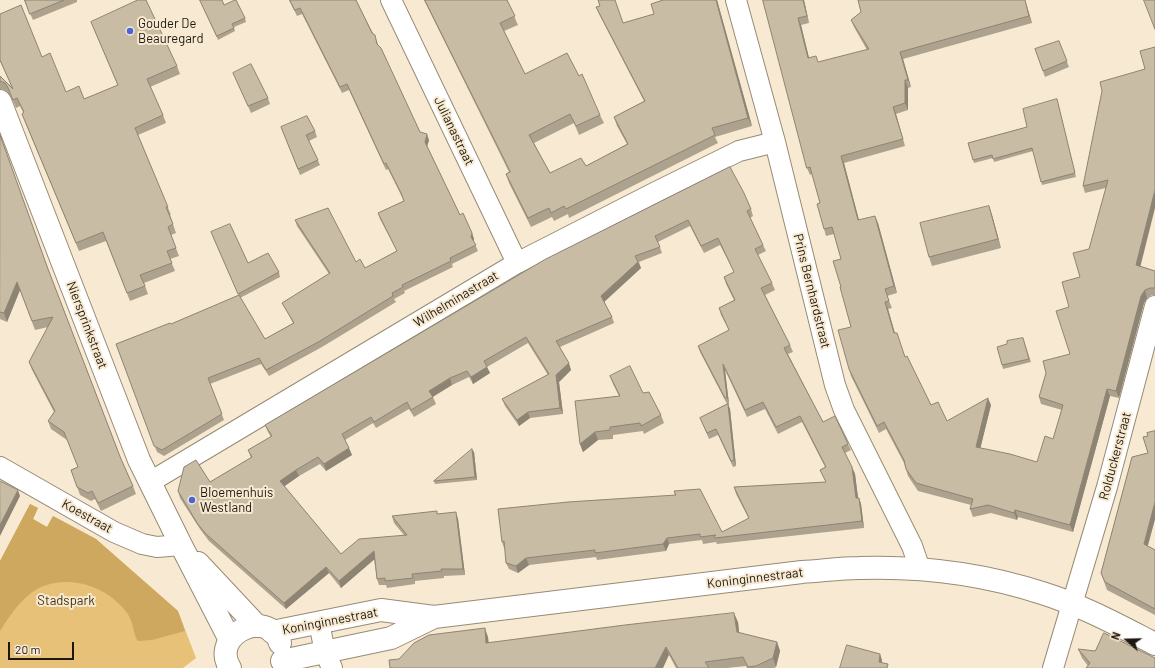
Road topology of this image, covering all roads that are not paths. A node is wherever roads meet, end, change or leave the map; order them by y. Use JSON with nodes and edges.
{"nodes":[{"id":1,"x":390,"y":0,"type":"edge"},
{"id":2,"x":736,"y":0,"type":"edge"},
{"id":3,"x":0,"y":101,"type":"edge"},
{"id":4,"x":775,"y":142,"type":"junction"},
{"id":5,"x":517,"y":263,"type":"junction"},
{"id":6,"x":1155,"y":306,"type":"edge"},
{"id":7,"x":0,"y":467,"type":"edge"},
{"id":8,"x":150,"y":482,"type":"junction"},
{"id":9,"x":180,"y":545,"type":"junction"},
{"id":10,"x":920,"y":570,"type":"junction"},
{"id":11,"x":1072,"y":605,"type":"junction"},
{"id":12,"x":434,"y":617,"type":"junction"},
{"id":13,"x":319,"y":623,"type":"junction"},
{"id":14,"x":265,"y":629,"type":"junction"},
{"id":15,"x":230,"y":640,"type":"junction"},
{"id":16,"x":1155,"y":644,"type":"edge"},
{"id":17,"x":328,"y":660,"type":"edge"},
{"id":18,"x":280,"y":664,"type":"edge"},
{"id":19,"x":227,"y":667,"type":"edge"},
{"id":20,"x":1053,"y":668,"type":"edge"}],
"edges":[{"from":1,"to":5,"type":"street","name":"Julianastraat"},
{"from":2,"to":4,"type":"street","name":"Prins Bernhardstraat"},
{"from":3,"to":8,"type":"main road","name":"Niersprinkstraat"},
{"from":4,"to":5,"type":"street","name":"Wilhelminastraat"},
{"from":4,"to":10,"type":"street","name":"Prins Bernhardstraat"},
{"from":5,"to":8,"type":"street","name":"Wilhelminastraat"},
{"from":6,"to":11,"type":"street","name":"Rolduckerstraat"},
{"from":7,"to":9,"type":"street","name":"Koestraat"},
{"from":8,"to":9,"type":"main road","name":"Niersprinkstraat"},
{"from":9,"to":14,"type":"main road","name":"Niersprinkstraat"},
{"from":9,"to":15,"type":"main road","name":"Niersprinkstraat"},
{"from":10,"to":11,"type":"main road","name":"Koninginnestraat"},
{"from":10,"to":12,"type":"main road","name":"Koninginnestraat"},
{"from":11,"to":16,"type":"main road","name":"Koninginnestraat"},
{"from":11,"to":20,"type":"street","name":"Rolduckerstraat"},
{"from":12,"to":13,"type":"main road","name":"Koninginnestraat"},
{"from":12,"to":17,"type":"main road","name":"Koninginnestraat"},
{"from":13,"to":14,"type":"main road","name":"Koninginnestraat"},
{"from":13,"to":17,"type":"street"},
{"from":14,"to":15,"type":"main road","name":"Koninginnestraat"},
{"from":14,"to":18,"type":"main road","name":"Niersprinkstraat"},
{"from":15,"to":19,"type":"main road"},
{"from":17,"to":18,"type":"main road","name":"Koninginnestraat"}]}
